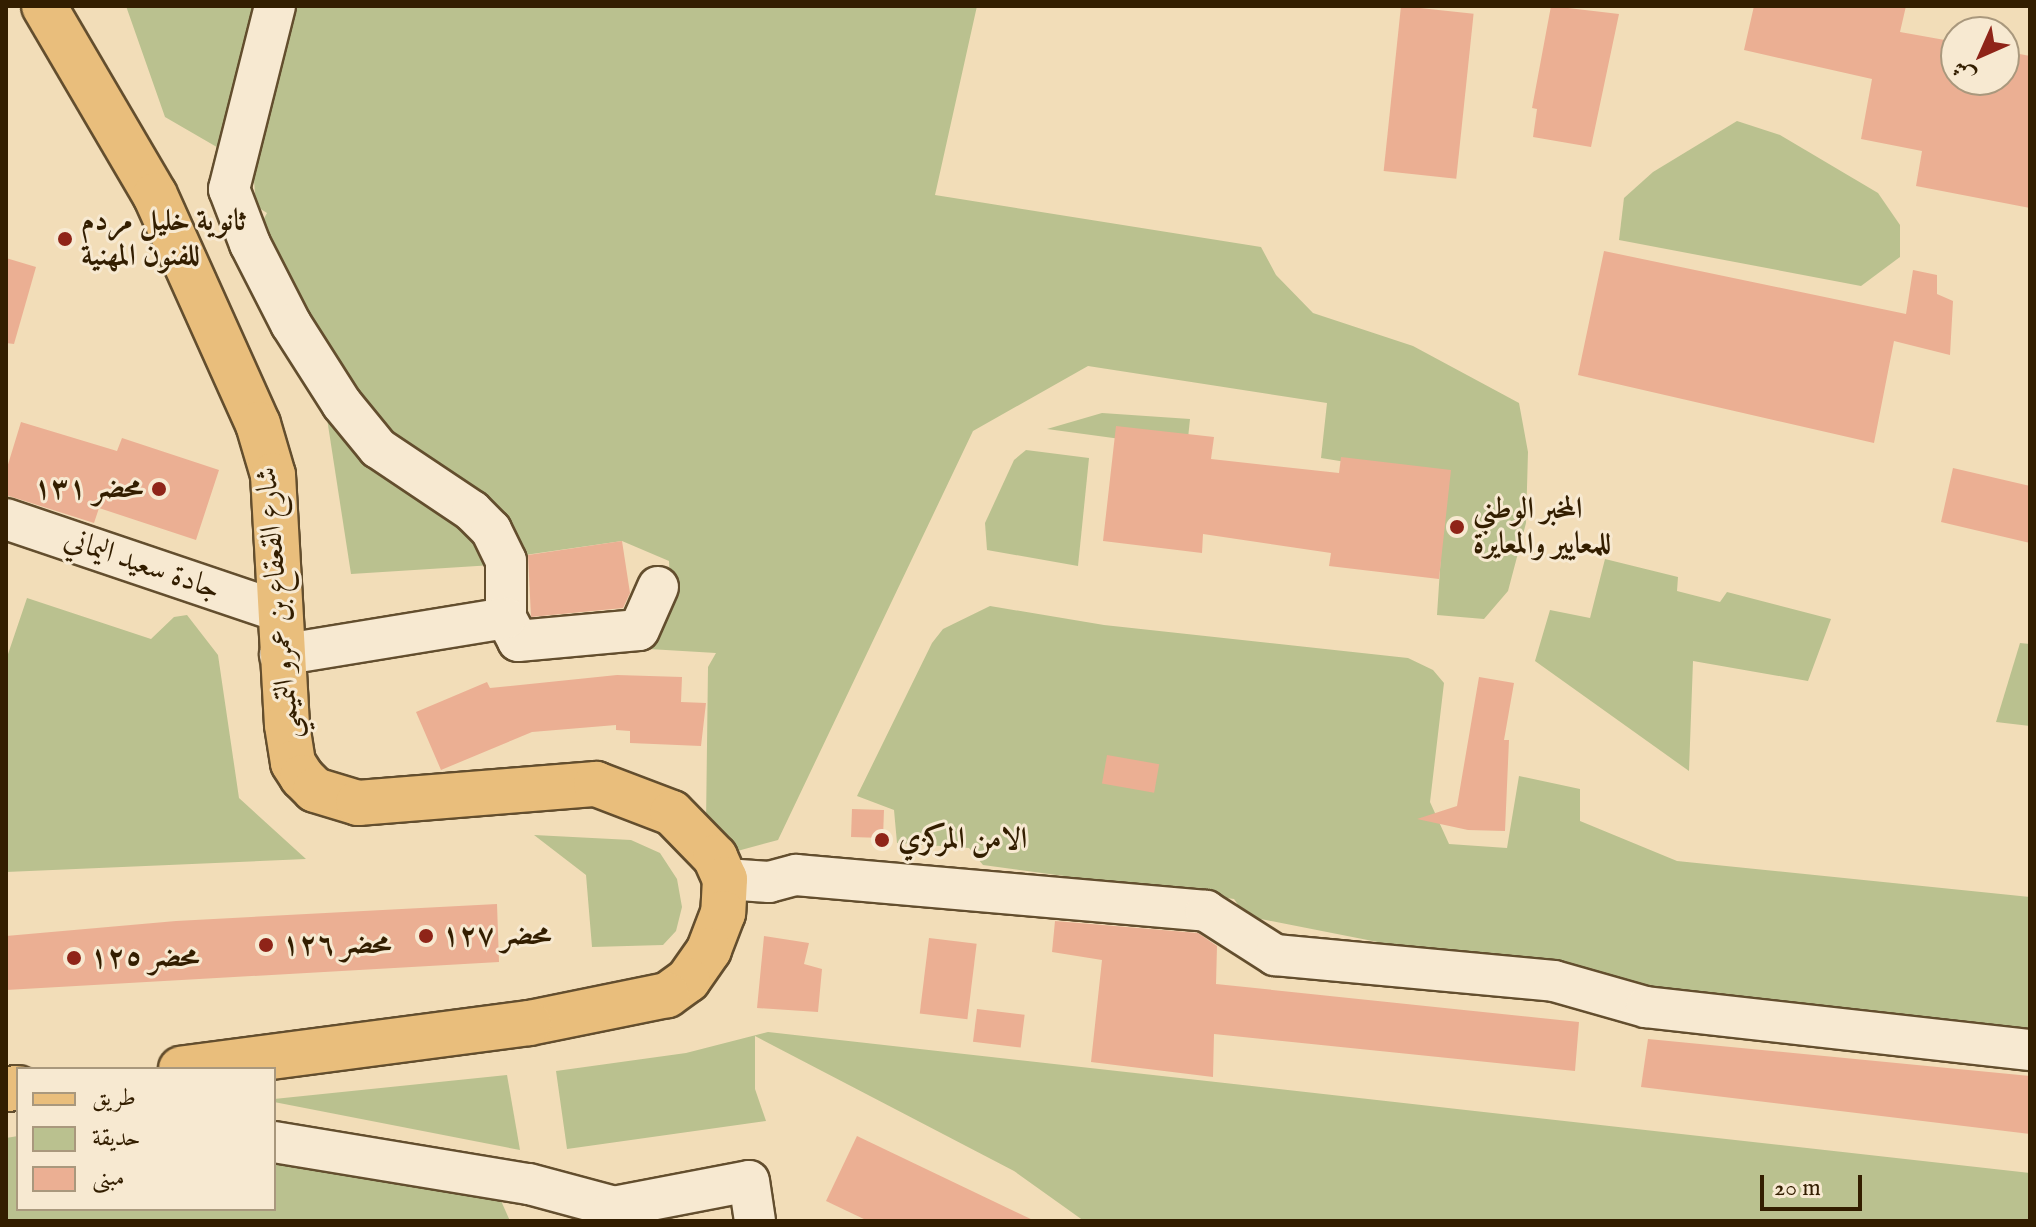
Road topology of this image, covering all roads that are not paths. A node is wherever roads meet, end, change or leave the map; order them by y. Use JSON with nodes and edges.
{"nodes":[{"id":1,"x":44,"y":6,"type":"edge"},
{"id":2,"x":275,"y":6,"type":"edge"},
{"id":3,"x":6,"y":519,"type":"edge"},
{"id":4,"x":658,"y":587,"type":"dead end"},
{"id":5,"x":278,"y":611,"type":"junction"},
{"id":6,"x":506,"y":618,"type":"junction"},
{"id":7,"x":280,"y":655,"type":"junction"},
{"id":8,"x":725,"y":879,"type":"junction"},
{"id":9,"x":2030,"y":1050,"type":"edge"},
{"id":10,"x":199,"y":1067,"type":"edge"},
{"id":11,"x":276,"y":1142,"type":"edge"},
{"id":12,"x":755,"y":1221,"type":"edge"}],
"edges":[{"from":1,"to":5,"type":"main road","name":"شارع القعقاع بن عمرو التميمي"},
{"from":2,"to":6,"type":"street"},
{"from":3,"to":5,"type":"street","name":"جادة سعيد اليماني"},
{"from":4,"to":6,"type":"street"},
{"from":5,"to":7,"type":"main road","name":"شارع القعقاع بن عمرو التميمي"},
{"from":6,"to":7,"type":"street"},
{"from":7,"to":8,"type":"main road","name":"شارع القعقاع بن عمرو التميمي"},
{"from":8,"to":9,"type":"street"},
{"from":8,"to":10,"type":"main road"},
{"from":11,"to":12,"type":"street"}]}
